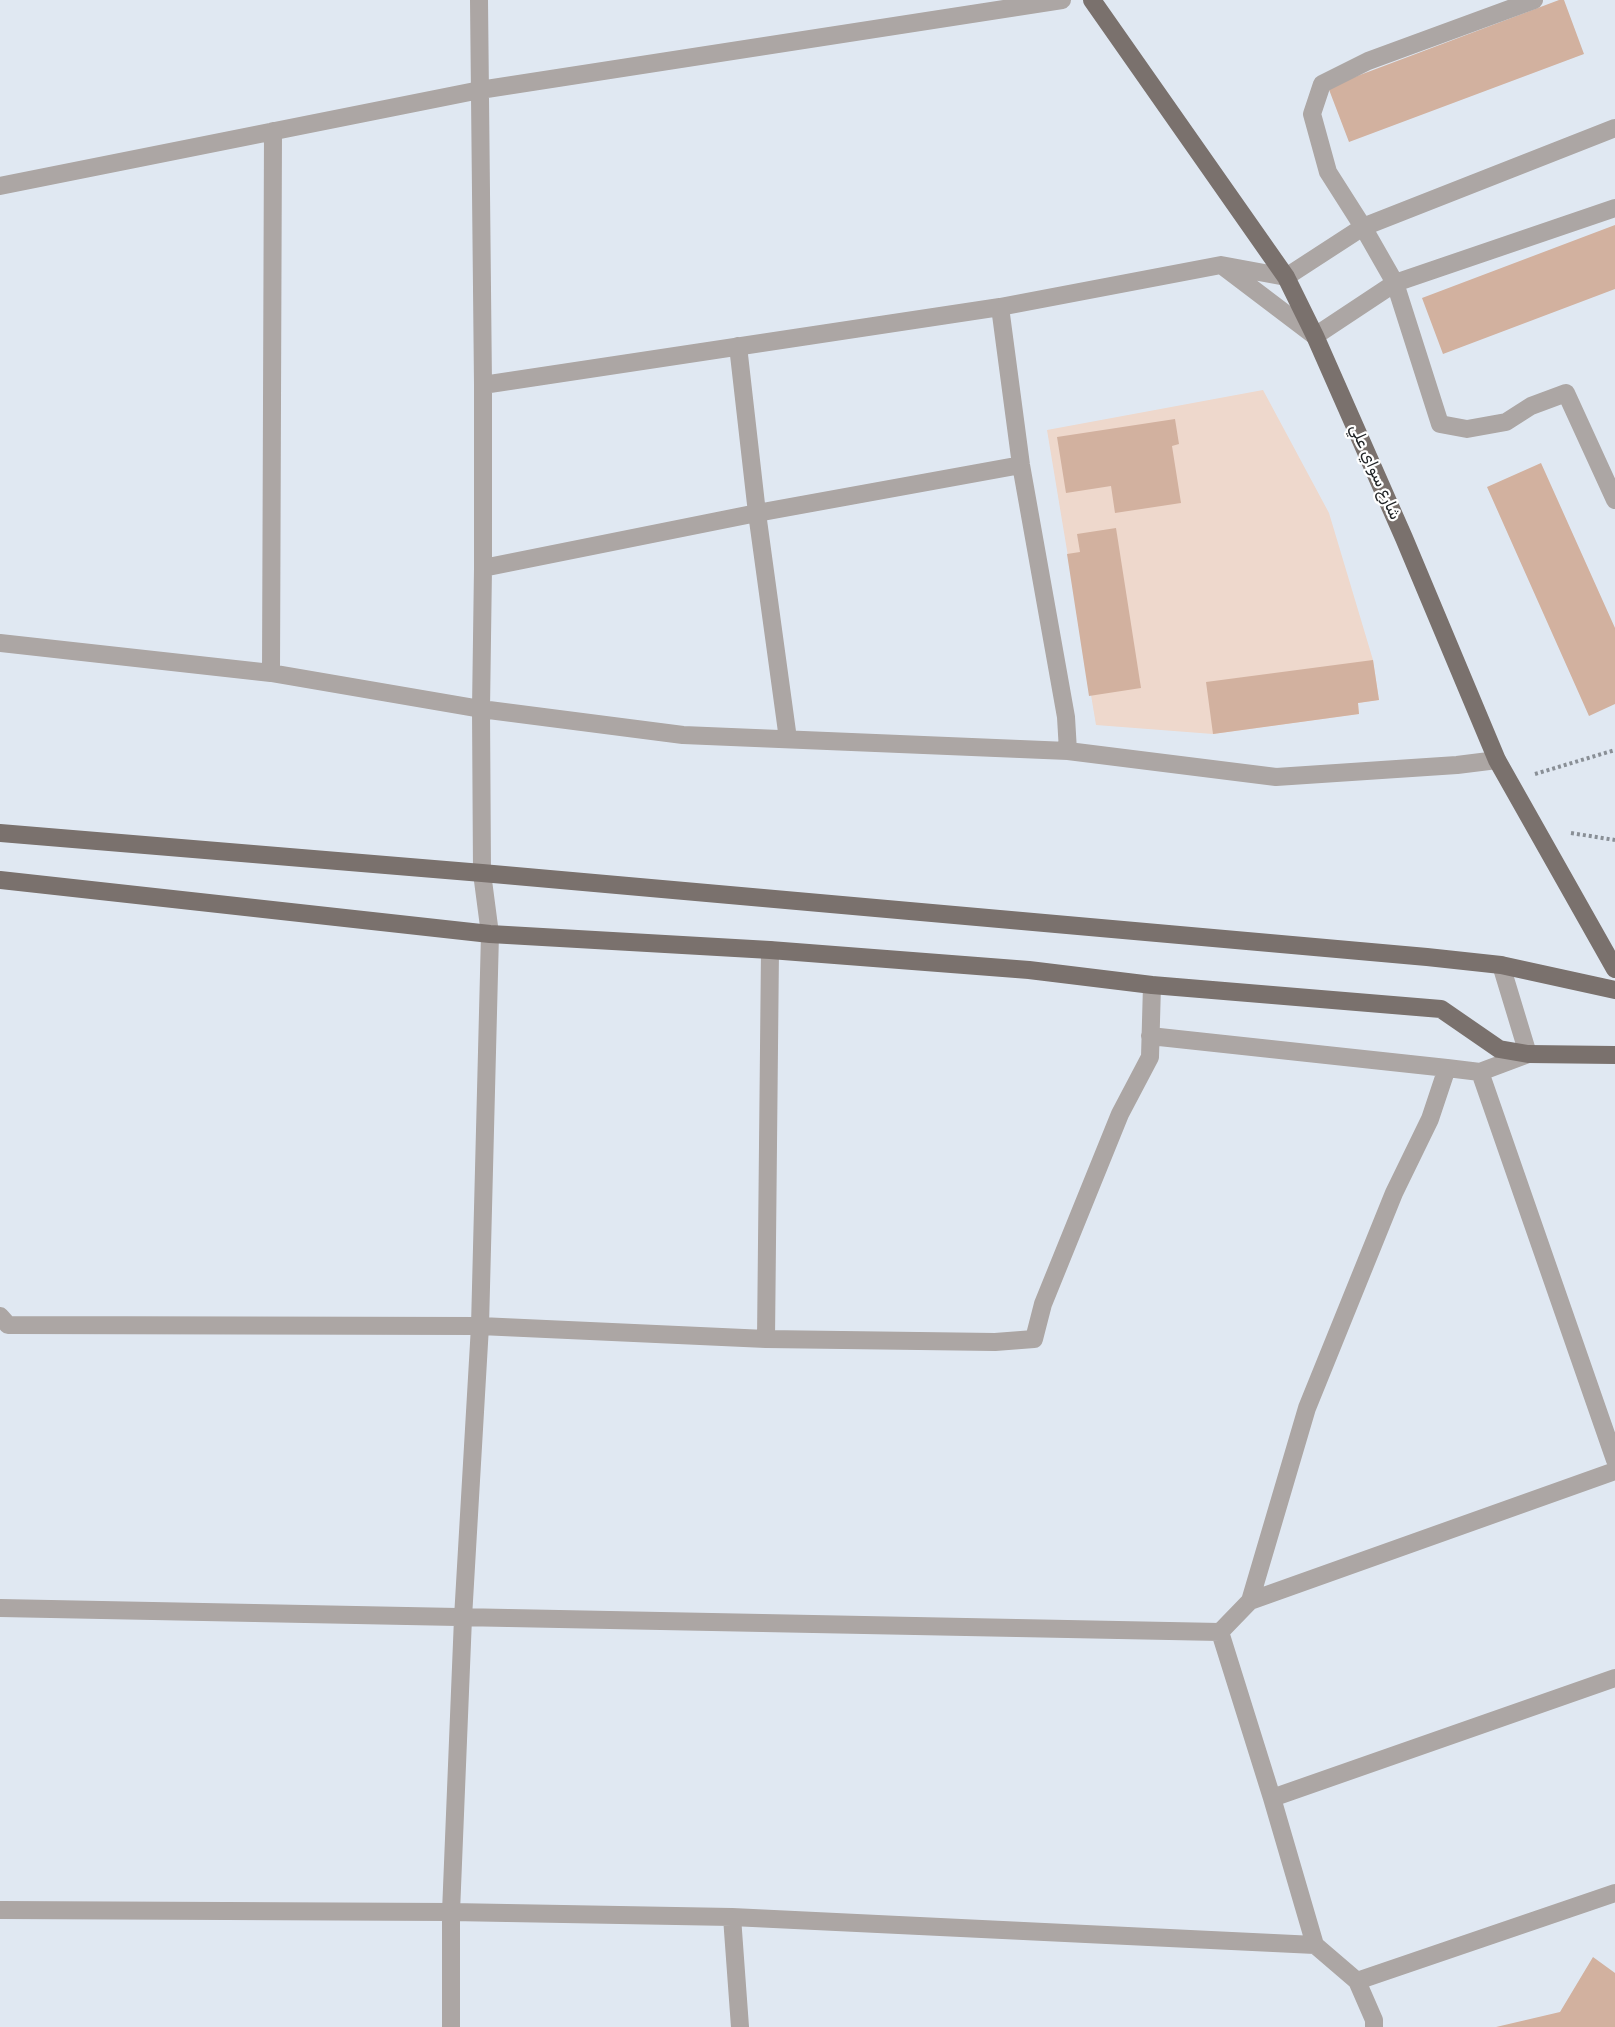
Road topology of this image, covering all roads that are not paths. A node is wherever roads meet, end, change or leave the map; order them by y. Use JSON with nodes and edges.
{"nodes":[{"id":1,"x":479,"y":0,"type":"edge"},
{"id":2,"x":1062,"y":0,"type":"edge"},
{"id":3,"x":1092,"y":0,"type":"edge"},
{"id":4,"x":1534,"y":0,"type":"edge"},
{"id":5,"x":480,"y":90,"type":"junction"},
{"id":6,"x":1615,"y":128,"type":"edge"},
{"id":7,"x":273,"y":131,"type":"junction"},
{"id":8,"x":0,"y":186,"type":"edge"},
{"id":9,"x":1615,"y":208,"type":"edge"},
{"id":10,"x":1363,"y":227,"type":"junction"},
{"id":11,"x":1221,"y":265,"type":"junction"},
{"id":12,"x":1286,"y":277,"type":"junction"},
{"id":13,"x":1395,"y":284,"type":"junction"},
{"id":14,"x":1000,"y":307,"type":"junction"},
{"id":15,"x":1315,"y":336,"type":"junction"},
{"id":16,"x":738,"y":346,"type":"junction"},
{"id":17,"x":483,"y":385,"type":"junction"},
{"id":18,"x":1021,"y":465,"type":"junction"},
{"id":19,"x":1615,"y":500,"type":"edge"},
{"id":20,"x":757,"y":513,"type":"junction"},
{"id":21,"x":483,"y":568,"type":"junction"},
{"id":22,"x":0,"y":643,"type":"edge"},
{"id":23,"x":271,"y":673,"type":"junction"},
{"id":24,"x":481,"y":709,"type":"junction"},
{"id":25,"x":788,"y":739,"type":"junction"},
{"id":26,"x":1068,"y":751,"type":"junction"},
{"id":27,"x":1497,"y":760,"type":"junction"},
{"id":28,"x":0,"y":833,"type":"edge"},
{"id":29,"x":482,"y":873,"type":"junction"},
{"id":30,"x":0,"y":880,"type":"edge"},
{"id":31,"x":490,"y":934,"type":"junction"},
{"id":32,"x":770,"y":950,"type":"junction"},
{"id":33,"x":1502,"y":965,"type":"junction"},
{"id":34,"x":1615,"y":969,"type":"edge"},
{"id":35,"x":1152,"y":985,"type":"junction"},
{"id":36,"x":1615,"y":990,"type":"edge"},
{"id":37,"x":1150,"y":1035,"type":"junction"},
{"id":38,"x":1528,"y":1054,"type":"junction"},
{"id":39,"x":1615,"y":1055,"type":"edge"},
{"id":40,"x":1447,"y":1068,"type":"junction"},
{"id":41,"x":1480,"y":1072,"type":"junction"},
{"id":42,"x":0,"y":1317,"type":"edge"},
{"id":43,"x":480,"y":1326,"type":"junction"},
{"id":44,"x":766,"y":1339,"type":"junction"},
{"id":45,"x":1615,"y":1460,"type":"edge"},
{"id":46,"x":1615,"y":1471,"type":"edge"},
{"id":47,"x":1250,"y":1601,"type":"junction"},
{"id":48,"x":0,"y":1608,"type":"edge"},
{"id":49,"x":463,"y":1618,"type":"junction"},
{"id":50,"x":1220,"y":1632,"type":"junction"},
{"id":51,"x":1615,"y":1678,"type":"edge"},
{"id":52,"x":1272,"y":1798,"type":"junction"},
{"id":53,"x":1615,"y":1893,"type":"edge"},
{"id":54,"x":0,"y":1910,"type":"edge"},
{"id":55,"x":451,"y":1912,"type":"junction"},
{"id":56,"x":732,"y":1917,"type":"junction"},
{"id":57,"x":1315,"y":1945,"type":"junction"},
{"id":58,"x":1357,"y":1981,"type":"junction"},
{"id":59,"x":451,"y":2027,"type":"edge"},
{"id":60,"x":740,"y":2027,"type":"edge"},
{"id":61,"x":1374,"y":2027,"type":"edge"}],
"edges":[{"from":1,"to":5,"type":"street"},
{"from":2,"to":5,"type":"street"},
{"from":3,"to":12,"type":"main road","name":"شارع سواي علي"},
{"from":4,"to":10,"type":"street"},
{"from":5,"to":7,"type":"street"},
{"from":5,"to":17,"type":"street"},
{"from":6,"to":10,"type":"street"},
{"from":7,"to":8,"type":"street"},
{"from":7,"to":23,"type":"street"},
{"from":9,"to":13,"type":"street"},
{"from":10,"to":12,"type":"street"},
{"from":10,"to":13,"type":"street"},
{"from":11,"to":12,"type":"street"},
{"from":11,"to":14,"type":"street"},
{"from":11,"to":15,"type":"street"},
{"from":12,"to":15,"type":"main road","name":"شارع سواي علي"},
{"from":13,"to":15,"type":"street"},
{"from":13,"to":19,"type":"street"},
{"from":14,"to":16,"type":"street"},
{"from":14,"to":18,"type":"street"},
{"from":15,"to":27,"type":"main road","name":"شارع سواي علي"},
{"from":16,"to":17,"type":"street"},
{"from":16,"to":20,"type":"street"},
{"from":17,"to":21,"type":"street"},
{"from":18,"to":20,"type":"street"},
{"from":18,"to":26,"type":"street"},
{"from":20,"to":21,"type":"street"},
{"from":20,"to":25,"type":"street"},
{"from":21,"to":24,"type":"street"},
{"from":22,"to":23,"type":"street"},
{"from":23,"to":24,"type":"street"},
{"from":24,"to":25,"type":"street"},
{"from":24,"to":29,"type":"street"},
{"from":25,"to":26,"type":"street"},
{"from":26,"to":27,"type":"street"},
{"from":27,"to":34,"type":"main road","name":"شارع سواي علي"},
{"from":28,"to":29,"type":"main road"},
{"from":29,"to":31,"type":"street"},
{"from":29,"to":33,"type":"main road"},
{"from":30,"to":31,"type":"main road"},
{"from":31,"to":32,"type":"main road"},
{"from":31,"to":43,"type":"street"},
{"from":32,"to":35,"type":"main road"},
{"from":32,"to":44,"type":"street"},
{"from":33,"to":36,"type":"main road"},
{"from":33,"to":38,"type":"street"},
{"from":35,"to":37,"type":"street"},
{"from":35,"to":38,"type":"main road"},
{"from":37,"to":40,"type":"street"},
{"from":37,"to":44,"type":"street"},
{"from":38,"to":39,"type":"main road"},
{"from":38,"to":41,"type":"street"},
{"from":40,"to":41,"type":"street"},
{"from":40,"to":47,"type":"street"},
{"from":41,"to":45,"type":"street"},
{"from":42,"to":43,"type":"street"},
{"from":43,"to":44,"type":"street"},
{"from":43,"to":49,"type":"street"},
{"from":46,"to":47,"type":"street"},
{"from":47,"to":50,"type":"street"},
{"from":48,"to":49,"type":"street"},
{"from":49,"to":50,"type":"street"},
{"from":49,"to":55,"type":"street"},
{"from":50,"to":52,"type":"street"},
{"from":51,"to":52,"type":"street"},
{"from":52,"to":57,"type":"street"},
{"from":53,"to":58,"type":"street"},
{"from":54,"to":55,"type":"street"},
{"from":55,"to":56,"type":"street"},
{"from":55,"to":59,"type":"street"},
{"from":56,"to":57,"type":"street"},
{"from":56,"to":60,"type":"street"},
{"from":57,"to":58,"type":"street"},
{"from":58,"to":61,"type":"street"}]}
